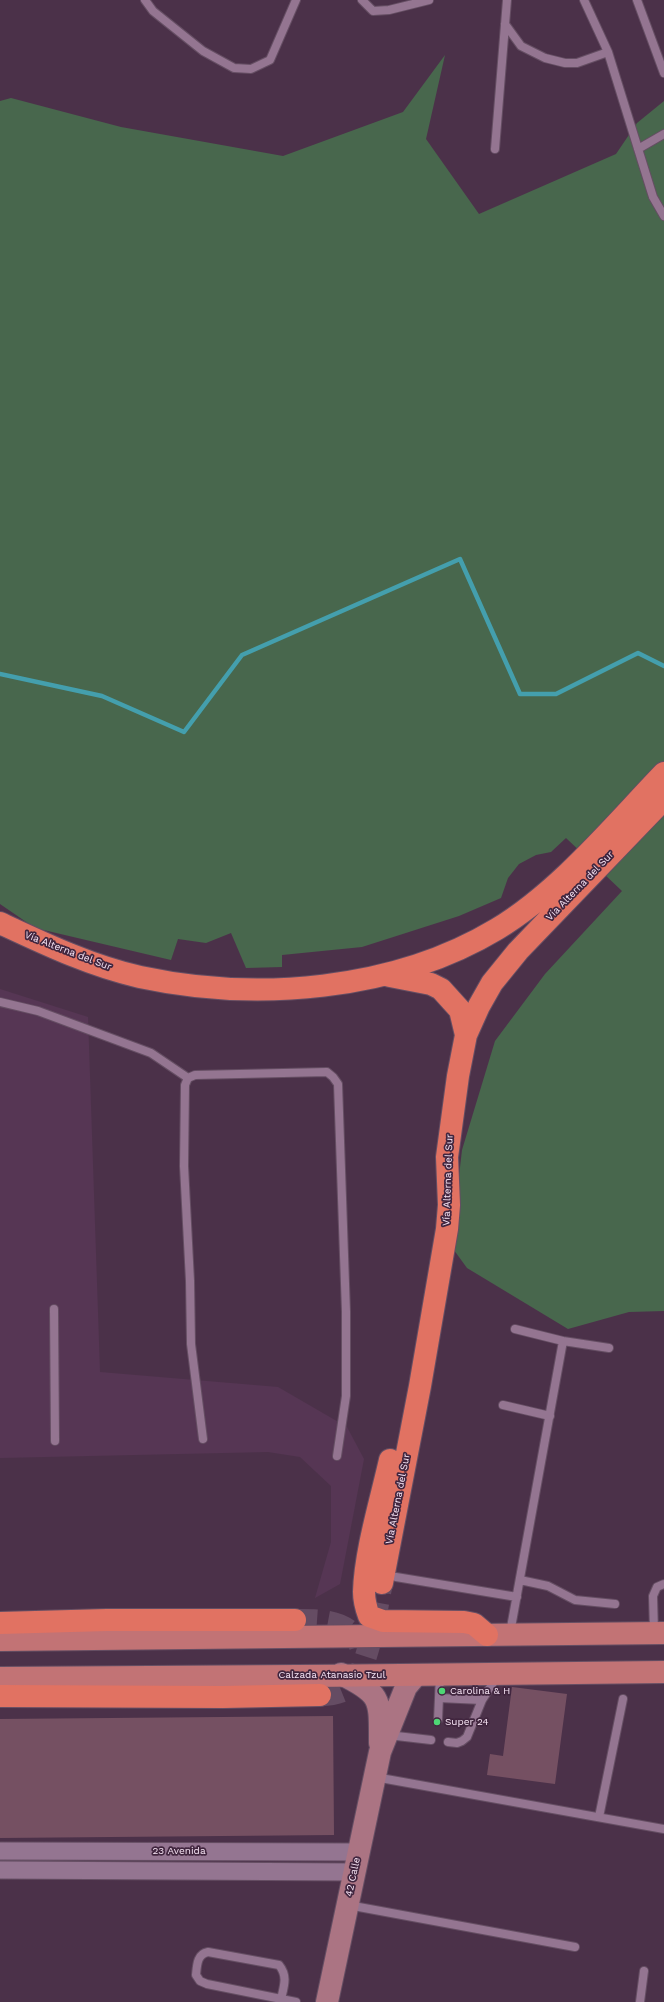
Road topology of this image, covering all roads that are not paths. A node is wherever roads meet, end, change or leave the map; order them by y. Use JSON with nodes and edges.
{"nodes":[{"id":1,"x":146,"y":0,"type":"edge"},
{"id":2,"x":296,"y":0,"type":"edge"},
{"id":3,"x":362,"y":0,"type":"edge"},
{"id":4,"x":429,"y":0,"type":"edge"},
{"id":5,"x":507,"y":0,"type":"edge"},
{"id":6,"x":584,"y":0,"type":"edge"},
{"id":7,"x":637,"y":0,"type":"edge"},
{"id":8,"x":505,"y":24,"type":"junction"},
{"id":9,"x":608,"y":52,"type":"junction"},
{"id":10,"x":664,"y":72,"type":"edge"},
{"id":11,"x":664,"y":134,"type":"edge"},
{"id":12,"x":495,"y":149,"type":"dead end"},
{"id":13,"x":638,"y":149,"type":"junction"},
{"id":14,"x":664,"y":216,"type":"edge"},
{"id":15,"x":664,"y":774,"type":"edge"},
{"id":16,"x":664,"y":799,"type":"edge"},
{"id":17,"x":577,"y":876,"type":"junction"},
{"id":18,"x":0,"y":923,"type":"edge"},
{"id":19,"x":385,"y":976,"type":"junction"},
{"id":20,"x":0,"y":1002,"type":"edge"},
{"id":21,"x":466,"y":1035,"type":"junction"},
{"id":22,"x":188,"y":1078,"type":"junction"},
{"id":23,"x":447,"y":1157,"type":"junction"},
{"id":24,"x":54,"y":1308,"type":"dead end"},
{"id":25,"x":515,"y":1329,"type":"dead end"},
{"id":26,"x":563,"y":1341,"type":"junction"},
{"id":27,"x":609,"y":1348,"type":"dead end"},
{"id":28,"x":503,"y":1405,"type":"dead end"},
{"id":29,"x":550,"y":1416,"type":"junction"},
{"id":30,"x":203,"y":1439,"type":"dead end"},
{"id":31,"x":55,"y":1441,"type":"dead end"},
{"id":32,"x":337,"y":1456,"type":"dead end"},
{"id":33,"x":389,"y":1580,"type":"joint"},
{"id":34,"x":520,"y":1580,"type":"junction"},
{"id":35,"x":664,"y":1584,"type":"edge"},
{"id":36,"x":517,"y":1597,"type":"junction"},
{"id":37,"x":615,"y":1604,"type":"dead end"},
{"id":38,"x":295,"y":1620,"type":"tunnel mouth"},
{"id":39,"x":0,"y":1623,"type":"edge"},
{"id":40,"x":659,"y":1633,"type":"edge"},
{"id":41,"x":510,"y":1634,"type":"junction"},
{"id":42,"x":487,"y":1635,"type":"junction"},
{"id":43,"x":0,"y":1640,"type":"edge"},
{"id":44,"x":664,"y":1672,"type":"edge"},
{"id":45,"x":341,"y":1674,"type":"junction"},
{"id":46,"x":440,"y":1674,"type":"junction"},
{"id":47,"x":416,"y":1675,"type":"junction"},
{"id":48,"x":498,"y":1675,"type":"junction"},
{"id":49,"x":0,"y":1678,"type":"edge"},
{"id":50,"x":0,"y":1696,"type":"edge"},
{"id":51,"x":320,"y":1696,"type":"tunnel mouth"},
{"id":52,"x":439,"y":1698,"type":"junction"},
{"id":53,"x":623,"y":1699,"type":"dead end"},
{"id":54,"x":482,"y":1700,"type":"junction"},
{"id":55,"x":438,"y":1720,"type":"dead end"},
{"id":56,"x":430,"y":1740,"type":"dead end"},
{"id":57,"x":448,"y":1742,"type":"dead end"},
{"id":58,"x":384,"y":1744,"type":"junction"},
{"id":59,"x":374,"y":1776,"type":"junction"},
{"id":60,"x":599,"y":1817,"type":"junction"},
{"id":61,"x":664,"y":1829,"type":"edge"},
{"id":62,"x":0,"y":1851,"type":"edge"},
{"id":63,"x":52,"y":1851,"type":"junction"},
{"id":64,"x":116,"y":1851,"type":"junction"},
{"id":65,"x":163,"y":1851,"type":"junction"},
{"id":66,"x":228,"y":1851,"type":"junction"},
{"id":67,"x":291,"y":1852,"type":"junction"},
{"id":68,"x":356,"y":1862,"type":"junction"},
{"id":69,"x":0,"y":1870,"type":"edge"},
{"id":70,"x":52,"y":1870,"type":"junction"},
{"id":71,"x":115,"y":1870,"type":"junction"},
{"id":72,"x":162,"y":1871,"type":"junction"},
{"id":73,"x":226,"y":1871,"type":"junction"},
{"id":74,"x":289,"y":1871,"type":"junction"},
{"id":75,"x":347,"y":1905,"type":"junction"},
{"id":76,"x":575,"y":1947,"type":"dead end"},
{"id":77,"x":644,"y":1970,"type":"dead end"},
{"id":78,"x":281,"y":1999,"type":"junction"},
{"id":79,"x":296,"y":2002,"type":"edge"},
{"id":80,"x":326,"y":2002,"type":"edge"},
{"id":81,"x":640,"y":2002,"type":"edge"}],
"edges":[{"from":1,"to":2,"type":"lane"},
{"from":3,"to":4,"type":"lane"},
{"from":5,"to":8,"type":"lane"},
{"from":6,"to":9,"type":"lane"},
{"from":7,"to":10,"type":"lane"},
{"from":8,"to":9,"type":"lane"},
{"from":8,"to":12,"type":"lane"},
{"from":9,"to":13,"type":"lane"},
{"from":11,"to":13,"type":"lane"},
{"from":13,"to":14,"type":"lane"},
{"from":15,"to":17,"type":"highway","name":"Vía Alterna del Sur"},
{"from":16,"to":17,"type":"highway","name":"Vía Alterna del Sur"},
{"from":17,"to":19,"type":"highway","name":"Vía Alterna del Sur"},
{"from":17,"to":21,"type":"highway","name":"Vía Alterna del Sur"},
{"from":18,"to":19,"type":"highway","name":"Vía Alterna del Sur"},
{"from":19,"to":21,"type":"highway"},
{"from":20,"to":22,"type":"lane"},
{"from":21,"to":23,"type":"highway","name":"Vía Alterna del Sur"},
{"from":22,"to":30,"type":"lane"},
{"from":22,"to":32,"type":"lane"},
{"from":23,"to":33,"type":"highway","name":"Vía Alterna del Sur"},
{"from":23,"to":42,"type":"highway"},
{"from":24,"to":31,"type":"lane"},
{"from":25,"to":26,"type":"lane"},
{"from":26,"to":27,"type":"lane"},
{"from":26,"to":29,"type":"lane"},
{"from":28,"to":29,"type":"lane"},
{"from":29,"to":34,"type":"lane"},
{"from":33,"to":36,"type":"lane"},
{"from":34,"to":36,"type":"lane"},
{"from":34,"to":37,"type":"lane"},
{"from":35,"to":40,"type":"lane"},
{"from":36,"to":41,"type":"lane"},
{"from":38,"to":39,"type":"highway"},
{"from":40,"to":41,"type":"main road"},
{"from":41,"to":42,"type":"main road"},
{"from":42,"to":43,"type":"main road"},
{"from":44,"to":48,"type":"main road","name":"Calzada Atanasio Tzul"},
{"from":45,"to":47,"type":"main road","name":"Calzada Atanasio Tzul"},
{"from":45,"to":49,"type":"main road","name":"Calzada Atanasio Tzul"},
{"from":45,"to":58,"type":"street","name":"42 Calle"},
{"from":46,"to":47,"type":"main road","name":"Calzada Atanasio Tzul"},
{"from":46,"to":48,"type":"main road","name":"Calzada Atanasio Tzul"},
{"from":46,"to":52,"type":"lane"},
{"from":47,"to":58,"type":"street","name":"42 Calle"},
{"from":48,"to":54,"type":"lane"},
{"from":50,"to":51,"type":"highway"},
{"from":52,"to":54,"type":"lane"},
{"from":52,"to":55,"type":"lane"},
{"from":53,"to":60,"type":"lane"},
{"from":54,"to":57,"type":"lane"},
{"from":56,"to":58,"type":"lane"},
{"from":58,"to":59,"type":"street","name":"42 Calle"},
{"from":59,"to":60,"type":"lane"},
{"from":59,"to":68,"type":"street","name":"42 Calle"},
{"from":60,"to":61,"type":"lane"},
{"from":62,"to":63,"type":"street","name":"23 Avenida"},
{"from":63,"to":64,"type":"street","name":"23 Avenida"},
{"from":63,"to":70,"type":"street"},
{"from":64,"to":65,"type":"street","name":"23 Avenida"},
{"from":64,"to":71,"type":"street"},
{"from":65,"to":66,"type":"street","name":"23 Avenida"},
{"from":65,"to":72,"type":"street"},
{"from":66,"to":67,"type":"street","name":"23 Avenida"},
{"from":66,"to":73,"type":"street"},
{"from":67,"to":68,"type":"street","name":"23 Avenida"},
{"from":67,"to":74,"type":"street"},
{"from":68,"to":74,"type":"street","name":"23 Avenida"},
{"from":68,"to":75,"type":"street","name":"42 Calle"},
{"from":69,"to":70,"type":"street","name":"23 Avenida"},
{"from":70,"to":71,"type":"street","name":"23 Avenida"},
{"from":71,"to":72,"type":"street","name":"23 Avenida"},
{"from":72,"to":73,"type":"street","name":"23 Avenida"},
{"from":73,"to":74,"type":"street","name":"23 Avenida"},
{"from":75,"to":76,"type":"lane"},
{"from":75,"to":80,"type":"street","name":"42 Calle"},
{"from":77,"to":81,"type":"lane"},
{"from":78,"to":78,"type":"lane"},
{"from":78,"to":79,"type":"lane"}]}
